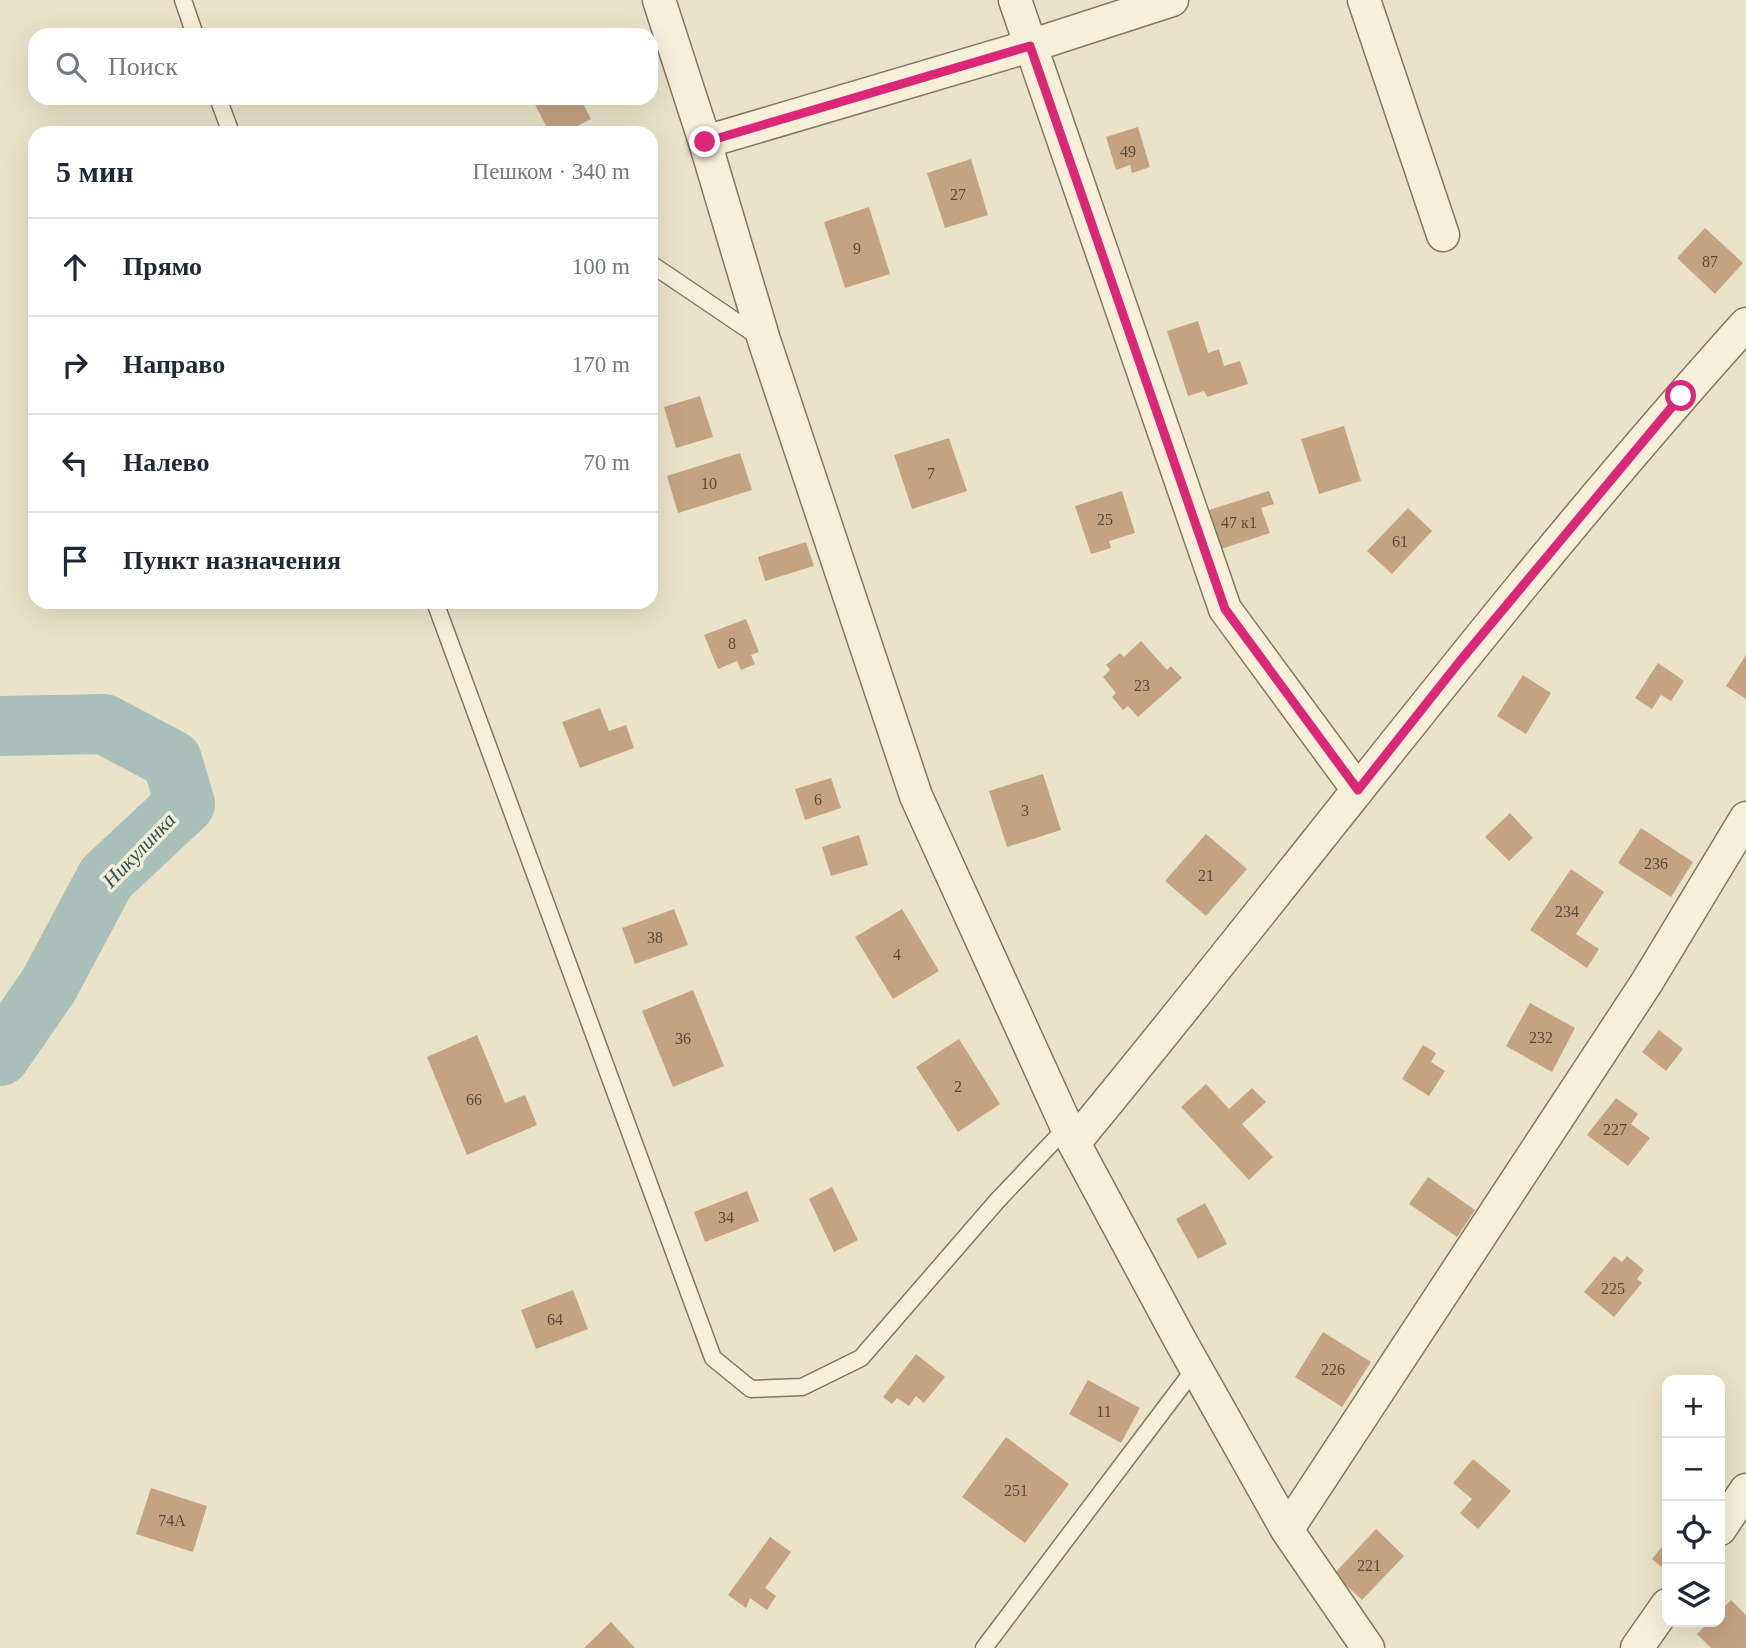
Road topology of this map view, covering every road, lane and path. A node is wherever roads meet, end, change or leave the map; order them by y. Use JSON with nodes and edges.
{"nodes":[{"id":1,"x":183,"y":0,"type":"edge"},
{"id":2,"x":659,"y":0,"type":"edge"},
{"id":3,"x":1015,"y":0,"type":"edge"},
{"id":4,"x":1172,"y":0,"type":"edge"},
{"id":5,"x":1364,"y":0,"type":"edge"},
{"id":6,"x":193,"y":28,"type":"edge"},
{"id":7,"x":1030,"y":46,"type":"junction"},
{"id":8,"x":221,"y":105,"type":"edge"},
{"id":9,"x":228,"y":126,"type":"edge"},
{"id":10,"x":705,"y":142,"type":"junction"},
{"id":11,"x":1443,"y":235,"type":"dead end"},
{"id":12,"x":658,"y":269,"type":"edge"},
{"id":13,"x":1746,"y":324,"type":"edge"},
{"id":14,"x":764,"y":340,"type":"junction"},
{"id":15,"x":438,"y":609,"type":"edge"},
{"id":16,"x":1358,"y":790,"type":"junction"},
{"id":17,"x":1746,"y":818,"type":"edge"},
{"id":18,"x":1070,"y":1136,"type":"junction"},
{"id":19,"x":1196,"y":1367,"type":"junction"},
{"id":20,"x":1746,"y":1490,"type":"edge"},
{"id":21,"x":1725,"y":1522,"type":"edge"},
{"id":22,"x":1287,"y":1530,"type":"junction"},
{"id":23,"x":1662,"y":1612,"type":"edge"},
{"id":24,"x":984,"y":1648,"type":"edge"},
{"id":25,"x":1368,"y":1648,"type":"edge"},
{"id":26,"x":1637,"y":1648,"type":"edge"}],
"edges":[{"from":1,"to":6,"type":"lane"},
{"from":2,"to":10,"type":"street"},
{"from":3,"to":7,"type":"street"},
{"from":4,"to":7,"type":"street"},
{"from":5,"to":11,"type":"street"},
{"from":7,"to":10,"type":"street"},
{"from":7,"to":16,"type":"street"},
{"from":8,"to":9,"type":"lane"},
{"from":10,"to":14,"type":"street"},
{"from":12,"to":14,"type":"lane"},
{"from":13,"to":16,"type":"street"},
{"from":14,"to":18,"type":"street"},
{"from":15,"to":18,"type":"lane"},
{"from":16,"to":18,"type":"street"},
{"from":17,"to":22,"type":"street"},
{"from":18,"to":19,"type":"street"},
{"from":19,"to":22,"type":"street"},
{"from":19,"to":24,"type":"lane"},
{"from":20,"to":21,"type":"street"},
{"from":22,"to":25,"type":"street"},
{"from":23,"to":26,"type":"street"}]}
